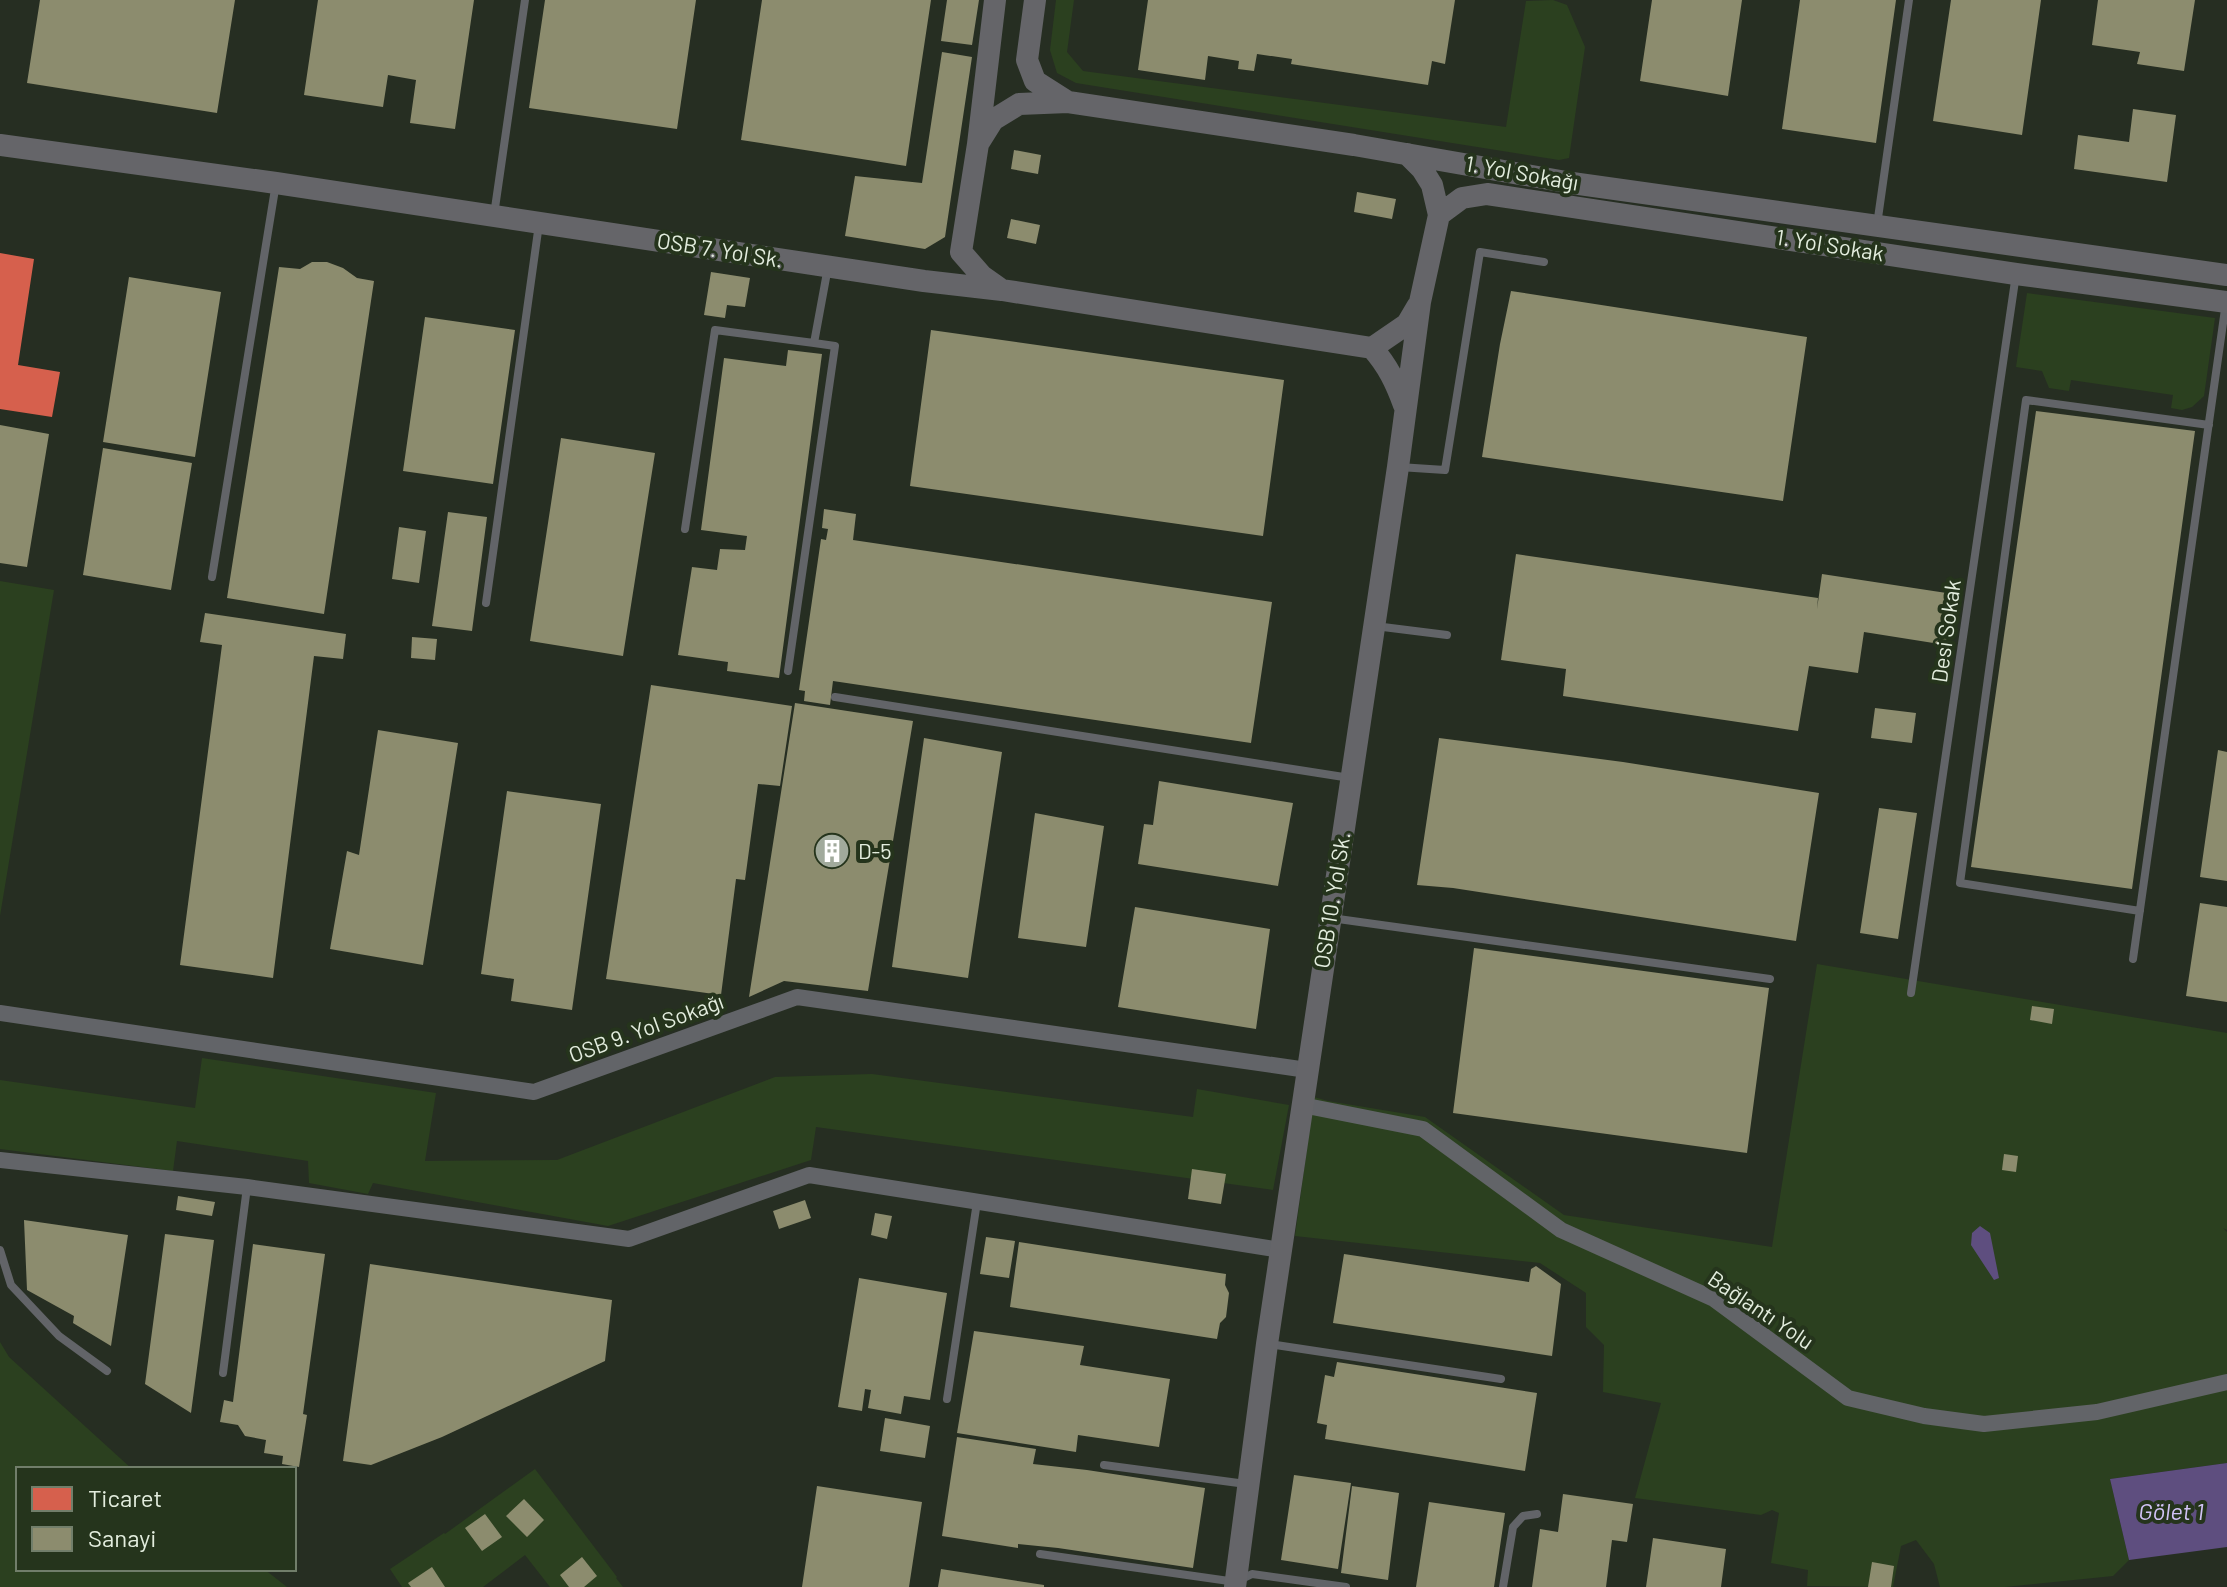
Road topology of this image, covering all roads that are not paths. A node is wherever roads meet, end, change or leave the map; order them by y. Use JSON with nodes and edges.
{"nodes":[{"id":1,"x":525,"y":0,"type":"edge"},
{"id":2,"x":995,"y":0,"type":"edge"},
{"id":3,"x":1035,"y":0,"type":"edge"},
{"id":4,"x":1909,"y":0,"type":"edge"},
{"id":5,"x":1068,"y":102,"type":"junction"},
{"id":6,"x":978,"y":144,"type":"junction"},
{"id":7,"x":0,"y":145,"type":"edge"},
{"id":8,"x":1407,"y":154,"type":"junction"},
{"id":9,"x":276,"y":183,"type":"junction"},
{"id":10,"x":1572,"y":183,"type":"junction"},
{"id":11,"x":1569,"y":206,"type":"junction"},
{"id":12,"x":1439,"y":215,"type":"junction"},
{"id":13,"x":493,"y":216,"type":"junction"},
{"id":14,"x":540,"y":223,"type":"junction"},
{"id":15,"x":1877,"y":226,"type":"junction"},
{"id":16,"x":961,"y":252,"type":"junction"},
{"id":17,"x":1544,"y":262,"type":"dead end"},
{"id":18,"x":828,"y":266,"type":"junction"},
{"id":19,"x":2016,"y":274,"type":"junction"},
{"id":20,"x":2227,"y":275,"type":"edge"},
{"id":21,"x":924,"y":281,"type":"junction"},
{"id":22,"x":1002,"y":290,"type":"junction"},
{"id":23,"x":1420,"y":302,"type":"junction"},
{"id":24,"x":2226,"y":302,"type":"edge"},
{"id":25,"x":814,"y":343,"type":"junction"},
{"id":26,"x":1372,"y":348,"type":"junction"},
{"id":27,"x":1406,"y":410,"type":"junction"},
{"id":28,"x":2209,"y":425,"type":"junction"},
{"id":29,"x":1398,"y":467,"type":"junction"},
{"id":30,"x":685,"y":529,"type":"dead end"},
{"id":31,"x":212,"y":577,"type":"dead end"},
{"id":32,"x":486,"y":603,"type":"dead end"},
{"id":33,"x":1374,"y":626,"type":"junction"},
{"id":34,"x":1447,"y":635,"type":"dead end"},
{"id":35,"x":788,"y":671,"type":"dead end"},
{"id":36,"x":835,"y":697,"type":"dead end"},
{"id":37,"x":1351,"y":778,"type":"junction"},
{"id":38,"x":2140,"y":911,"type":"junction"},
{"id":39,"x":1330,"y":918,"type":"junction"},
{"id":40,"x":2133,"y":959,"type":"dead end"},
{"id":41,"x":1770,"y":979,"type":"dead end"},
{"id":42,"x":1911,"y":993,"type":"dead end"},
{"id":43,"x":0,"y":1013,"type":"edge"},
{"id":44,"x":1307,"y":1070,"type":"junction"},
{"id":45,"x":1302,"y":1105,"type":"junction"},
{"id":46,"x":0,"y":1160,"type":"edge"},
{"id":47,"x":247,"y":1187,"type":"junction"},
{"id":48,"x":977,"y":1202,"type":"junction"},
{"id":49,"x":0,"y":1250,"type":"edge"},
{"id":50,"x":1281,"y":1250,"type":"junction"},
{"id":51,"x":1267,"y":1344,"type":"junction"},
{"id":52,"x":107,"y":1371,"type":"dead end"},
{"id":53,"x":223,"y":1373,"type":"dead end"},
{"id":54,"x":1501,"y":1379,"type":"dead end"},
{"id":55,"x":2227,"y":1382,"type":"edge"},
{"id":56,"x":947,"y":1399,"type":"dead end"},
{"id":57,"x":1104,"y":1465,"type":"dead end"},
{"id":58,"x":1250,"y":1485,"type":"junction"},
{"id":59,"x":1537,"y":1514,"type":"dead end"},
{"id":60,"x":1040,"y":1554,"type":"dead end"},
{"id":61,"x":1236,"y":1584,"type":"edge"},
{"id":62,"x":1346,"y":1587,"type":"edge"},
{"id":63,"x":1503,"y":1587,"type":"edge"}],
"edges":[{"from":1,"to":13,"type":"lane"},
{"from":2,"to":6,"type":"street"},
{"from":3,"to":5,"type":"street"},
{"from":4,"to":15,"type":"lane"},
{"from":5,"to":6,"type":"street","name":"1. Yol Sokağı"},
{"from":5,"to":8,"type":"street","name":"1. Yol Sokağı"},
{"from":6,"to":16,"type":"street"},
{"from":7,"to":9,"type":"street","name":"OSB 7. Yol Sk."},
{"from":8,"to":10,"type":"street","name":"1. Yol Sokağı"},
{"from":8,"to":12,"type":"street"},
{"from":9,"to":13,"type":"street","name":"OSB 7. Yol Sk."},
{"from":9,"to":31,"type":"lane"},
{"from":10,"to":11,"type":"street"},
{"from":10,"to":15,"type":"street","name":"1. Yol Sokağı"},
{"from":11,"to":12,"type":"street","name":"1. Yol Sokak"},
{"from":11,"to":19,"type":"street","name":"1. Yol Sokak"},
{"from":12,"to":23,"type":"street","name":"OSB 10. Yol Sk."},
{"from":13,"to":14,"type":"street","name":"OSB 7. Yol Sk."},
{"from":14,"to":18,"type":"street","name":"OSB 7. Yol Sk."},
{"from":14,"to":32,"type":"lane"},
{"from":15,"to":20,"type":"street","name":"1. Yol Sokağı"},
{"from":16,"to":21,"type":"street"},
{"from":16,"to":22,"type":"street"},
{"from":17,"to":29,"type":"lane"},
{"from":18,"to":21,"type":"street","name":"OSB 7. Yol Sk."},
{"from":18,"to":25,"type":"lane"},
{"from":19,"to":24,"type":"street","name":"1. Yol Sokak"},
{"from":19,"to":42,"type":"lane","name":"Desi Sokak"},
{"from":21,"to":22,"type":"street","name":"OSB 7. Yol Sk."},
{"from":22,"to":26,"type":"street","name":"OSB 7. Yol Sk."},
{"from":23,"to":26,"type":"street"},
{"from":23,"to":27,"type":"street","name":"OSB 10. Yol Sk."},
{"from":24,"to":28,"type":"lane"},
{"from":25,"to":30,"type":"lane"},
{"from":25,"to":35,"type":"lane"},
{"from":26,"to":27,"type":"street"},
{"from":27,"to":29,"type":"street","name":"OSB 10. Yol Sk."},
{"from":28,"to":38,"type":"lane"},
{"from":28,"to":38,"type":"lane"},
{"from":29,"to":33,"type":"street","name":"OSB 10. Yol Sk."},
{"from":33,"to":34,"type":"lane"},
{"from":33,"to":37,"type":"street","name":"OSB 10. Yol Sk."},
{"from":36,"to":37,"type":"lane"},
{"from":37,"to":39,"type":"street","name":"OSB 10. Yol Sk."},
{"from":38,"to":40,"type":"lane"},
{"from":39,"to":41,"type":"lane"},
{"from":39,"to":44,"type":"street","name":"OSB 10. Yol Sk."},
{"from":43,"to":44,"type":"street","name":"OSB 9. Yol Sokağı"},
{"from":44,"to":45,"type":"street","name":"OSB 10. Yol Sk."},
{"from":45,"to":50,"type":"street","name":"OSB 10. Yol Sk."},
{"from":45,"to":55,"type":"street","name":"Bağlantı Yolu"},
{"from":46,"to":47,"type":"street"},
{"from":47,"to":48,"type":"street"},
{"from":47,"to":53,"type":"lane"},
{"from":48,"to":50,"type":"street"},
{"from":48,"to":56,"type":"lane"},
{"from":49,"to":52,"type":"lane"},
{"from":50,"to":51,"type":"street","name":"OSB 10. Yol Sk."},
{"from":51,"to":54,"type":"lane"},
{"from":51,"to":58,"type":"street","name":"OSB 10. Yol Sk."},
{"from":57,"to":58,"type":"lane"},
{"from":58,"to":61,"type":"street","name":"OSB 10. Yol Sk."},
{"from":59,"to":63,"type":"lane"},
{"from":60,"to":61,"type":"lane"},
{"from":61,"to":62,"type":"lane"}]}
